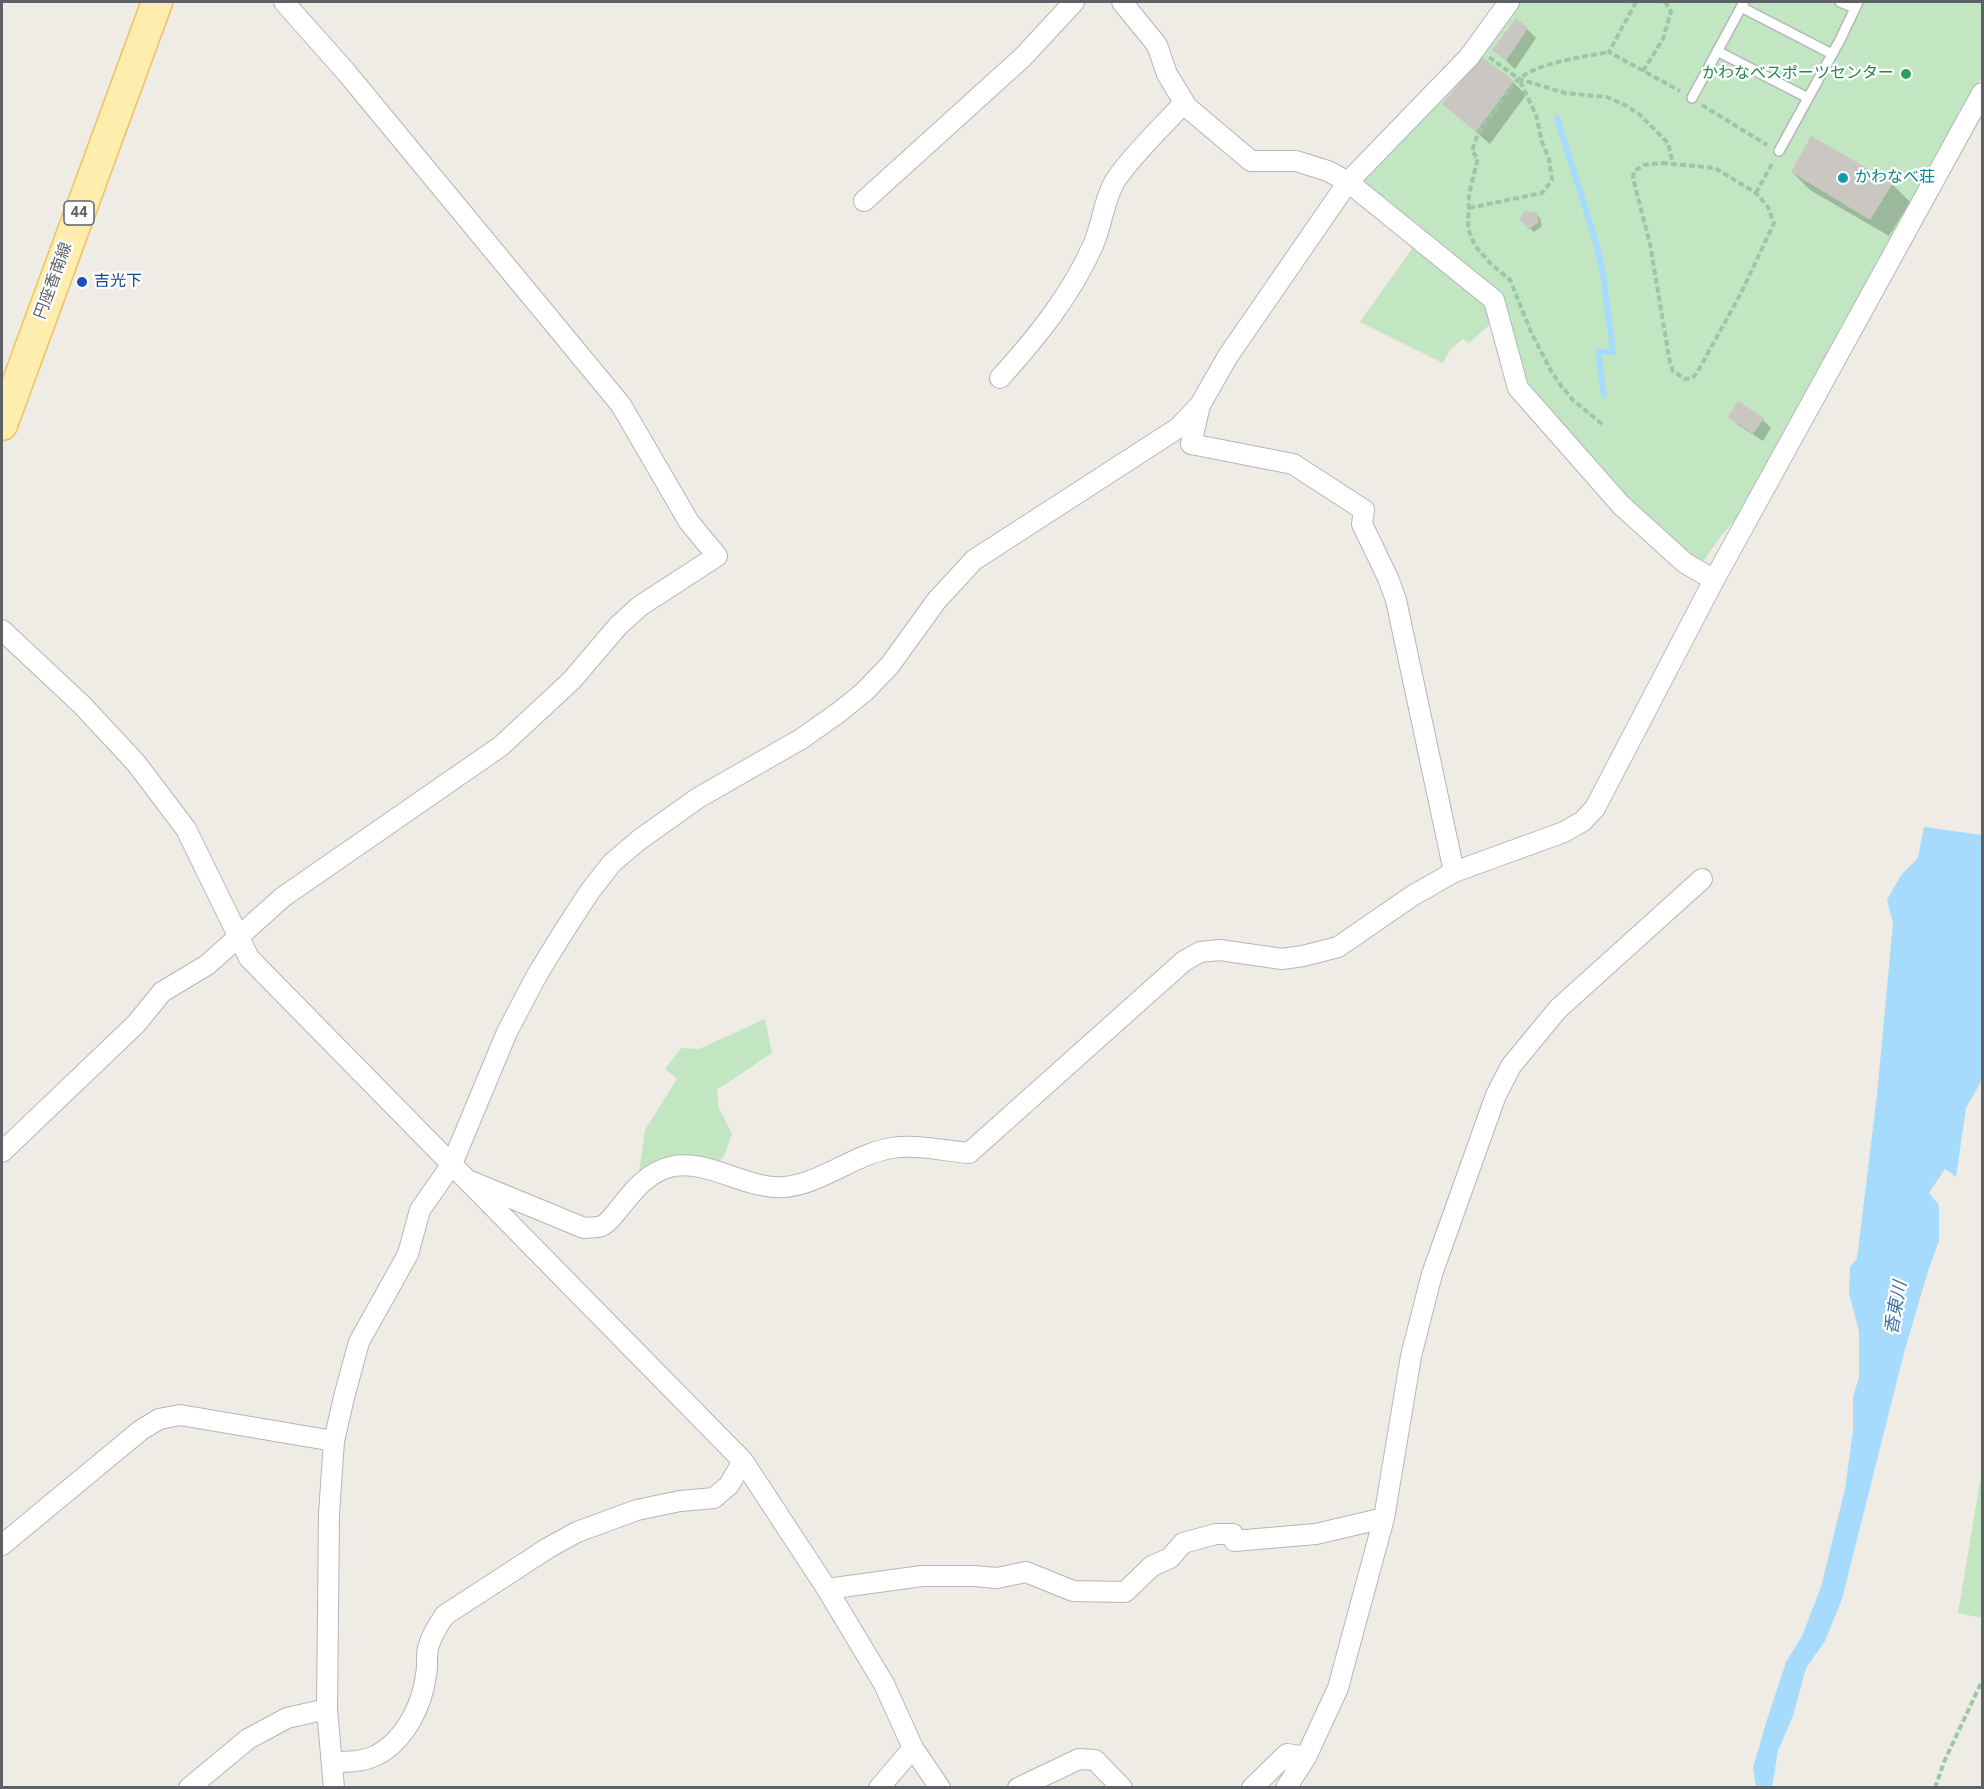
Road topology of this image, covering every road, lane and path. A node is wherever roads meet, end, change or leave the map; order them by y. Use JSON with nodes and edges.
{"nodes":[{"id":1,"x":157,"y":2,"type":"edge"},
{"id":2,"x":284,"y":2,"type":"edge"},
{"id":3,"x":1074,"y":2,"type":"edge"},
{"id":4,"x":1122,"y":2,"type":"edge"},
{"id":5,"x":1509,"y":2,"type":"edge"},
{"id":6,"x":1665,"y":2,"type":"edge"},
{"id":7,"x":1840,"y":2,"type":"edge"},
{"id":8,"x":1742,"y":4,"type":"edge"},
{"id":9,"x":1856,"y":5,"type":"edge"},
{"id":10,"x":1717,"y":51,"type":"junction"},
{"id":11,"x":1609,"y":52,"type":"dead end"},
{"id":12,"x":1832,"y":54,"type":"junction"},
{"id":13,"x":1488,"y":57,"type":"dead end"},
{"id":14,"x":1643,"y":71,"type":"dead end"},
{"id":15,"x":1519,"y":79,"type":"junction"},
{"id":16,"x":1983,"y":93,"type":"edge"},
{"id":17,"x":1692,"y":98,"type":"dead end"},
{"id":18,"x":1808,"y":98,"type":"junction"},
{"id":19,"x":1184,"y":103,"type":"junction"},
{"id":20,"x":1779,"y":151,"type":"dead end"},
{"id":21,"x":1673,"y":164,"type":"junction"},
{"id":22,"x":1348,"y":182,"type":"junction"},
{"id":23,"x":864,"y":201,"type":"dead end"},
{"id":24,"x":1469,"y":208,"type":"junction"},
{"id":25,"x":1000,"y":378,"type":"dead end"},
{"id":26,"x":1200,"y":405,"type":"junction"},
{"id":27,"x":1602,"y":423,"type":"dead end"},
{"id":28,"x":2,"y":425,"type":"edge"},
{"id":29,"x":1714,"y":580,"type":"junction"},
{"id":30,"x":2,"y":630,"type":"edge"},
{"id":31,"x":1454,"y":872,"type":"junction"},
{"id":32,"x":1702,"y":879,"type":"dead end"},
{"id":33,"x":238,"y":937,"type":"junction"},
{"id":34,"x":2,"y":1152,"type":"edge"},
{"id":35,"x":452,"y":1164,"type":"junction"},
{"id":36,"x":470,"y":1182,"type":"junction"},
{"id":37,"x":334,"y":1441,"type":"junction"},
{"id":38,"x":743,"y":1461,"type":"junction"},
{"id":39,"x":1384,"y":1518,"type":"junction"},
{"id":40,"x":2,"y":1545,"type":"edge"},
{"id":41,"x":827,"y":1589,"type":"junction"},
{"id":42,"x":1983,"y":1681,"type":"edge"},
{"id":43,"x":327,"y":1709,"type":"junction"},
{"id":44,"x":913,"y":1748,"type":"junction"},
{"id":45,"x":1306,"y":1757,"type":"junction"},
{"id":46,"x":332,"y":1762,"type":"junction"},
{"id":47,"x":189,"y":1788,"type":"edge"},
{"id":48,"x":334,"y":1788,"type":"edge"},
{"id":49,"x":879,"y":1788,"type":"edge"},
{"id":50,"x":940,"y":1788,"type":"edge"},
{"id":51,"x":1018,"y":1788,"type":"edge"},
{"id":52,"x":1122,"y":1788,"type":"edge"},
{"id":53,"x":1252,"y":1788,"type":"edge"},
{"id":54,"x":1286,"y":1788,"type":"edge"},
{"id":55,"x":1935,"y":1788,"type":"edge"}],
"edges":[{"from":1,"to":28,"type":"main road","name":"円座香南線","number":"44"},
{"from":2,"to":33,"type":"street"},
{"from":3,"to":23,"type":"street"},
{"from":4,"to":19,"type":"street"},
{"from":5,"to":22,"type":"street"},
{"from":6,"to":14,"type":"path"},
{"from":7,"to":9,"type":"lane"},
{"from":8,"to":10,"type":"lane"},
{"from":8,"to":12,"type":"lane"},
{"from":9,"to":12,"type":"lane"},
{"from":10,"to":17,"type":"lane"},
{"from":10,"to":18,"type":"lane"},
{"from":11,"to":15,"type":"path"},
{"from":12,"to":18,"type":"lane"},
{"from":13,"to":15,"type":"path"},
{"from":15,"to":21,"type":"path"},
{"from":15,"to":24,"type":"path"},
{"from":15,"to":24,"type":"path"},
{"from":16,"to":29,"type":"street"},
{"from":18,"to":20,"type":"lane"},
{"from":19,"to":22,"type":"street"},
{"from":19,"to":25,"type":"street"},
{"from":21,"to":21,"type":"path"},
{"from":22,"to":26,"type":"street"},
{"from":22,"to":29,"type":"street"},
{"from":24,"to":27,"type":"path"},
{"from":26,"to":31,"type":"street"},
{"from":26,"to":35,"type":"street"},
{"from":29,"to":31,"type":"street"},
{"from":30,"to":33,"type":"street"},
{"from":31,"to":36,"type":"street"},
{"from":32,"to":39,"type":"street"},
{"from":33,"to":34,"type":"street"},
{"from":33,"to":35,"type":"street"},
{"from":35,"to":36,"type":"street"},
{"from":35,"to":37,"type":"street"},
{"from":36,"to":38,"type":"street"},
{"from":37,"to":40,"type":"street"},
{"from":37,"to":43,"type":"street"},
{"from":38,"to":41,"type":"street"},
{"from":38,"to":46,"type":"street"},
{"from":39,"to":41,"type":"street"},
{"from":39,"to":45,"type":"street"},
{"from":41,"to":44,"type":"street"},
{"from":42,"to":55,"type":"path"},
{"from":43,"to":46,"type":"street"},
{"from":43,"to":47,"type":"street"},
{"from":44,"to":49,"type":"street"},
{"from":44,"to":50,"type":"street"},
{"from":45,"to":53,"type":"street"},
{"from":45,"to":54,"type":"street"},
{"from":46,"to":48,"type":"street"},
{"from":51,"to":52,"type":"street"}]}
